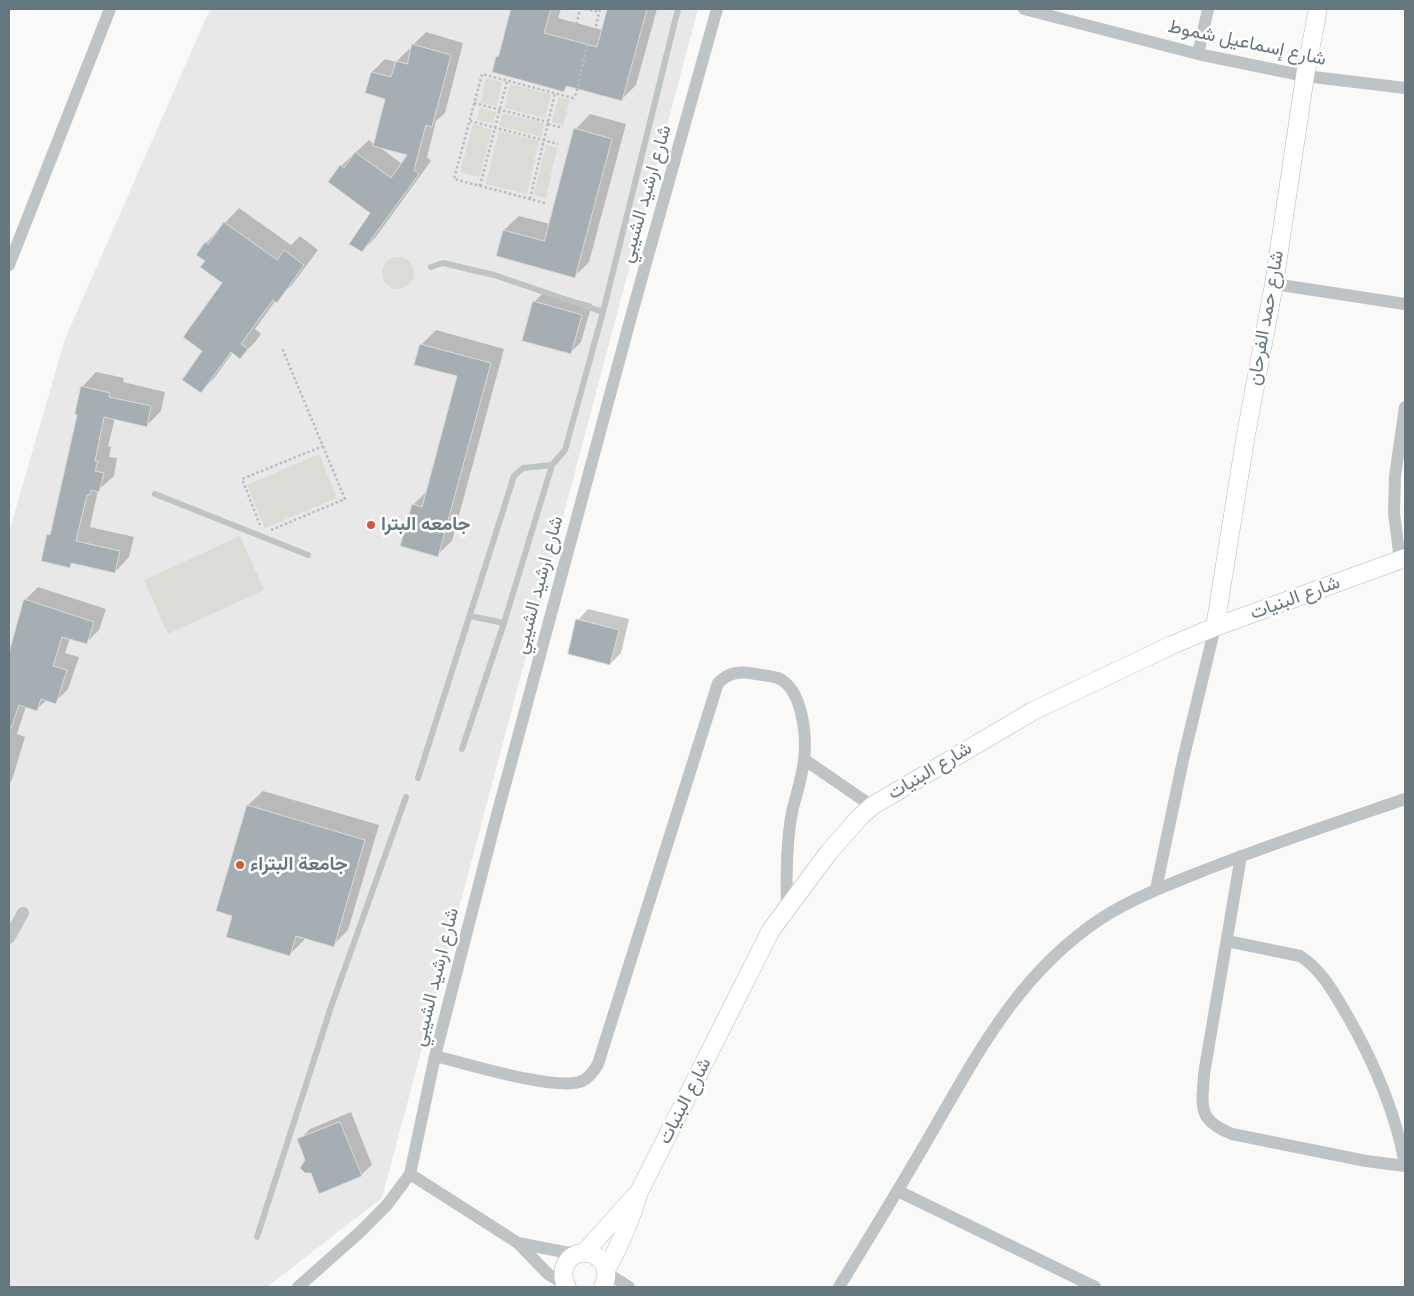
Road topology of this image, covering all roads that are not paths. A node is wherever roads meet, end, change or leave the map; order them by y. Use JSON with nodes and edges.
{"nodes":[{"id":1,"x":110,"y":9,"type":"edge"},
{"id":2,"x":678,"y":9,"type":"edge"},
{"id":3,"x":717,"y":9,"type":"edge"},
{"id":4,"x":1024,"y":9,"type":"edge"},
{"id":5,"x":1208,"y":9,"type":"edge"},
{"id":6,"x":1318,"y":9,"type":"edge"},
{"id":7,"x":1198,"y":54,"type":"junction"},
{"id":8,"x":1305,"y":76,"type":"junction"},
{"id":9,"x":1405,"y":88,"type":"edge"},
{"id":10,"x":9,"y":265,"type":"edge"},
{"id":11,"x":431,"y":267,"type":"dead end"},
{"id":12,"x":1274,"y":284,"type":"junction"},
{"id":13,"x":1405,"y":304,"type":"edge"},
{"id":14,"x":603,"y":312,"type":"junction"},
{"id":15,"x":1405,"y":407,"type":"edge"},
{"id":16,"x":552,"y":465,"type":"junction"},
{"id":17,"x":155,"y":494,"type":"dead end"},
{"id":18,"x":308,"y":555,"type":"dead end"},
{"id":19,"x":1403,"y":559,"type":"edge"},
{"id":20,"x":470,"y":616,"type":"junction"},
{"id":21,"x":504,"y":623,"type":"junction"},
{"id":22,"x":1215,"y":627,"type":"junction"},
{"id":23,"x":462,"y":749,"type":"dead end"},
{"id":24,"x":805,"y":760,"type":"junction"},
{"id":25,"x":418,"y":778,"type":"dead end"},
{"id":26,"x":406,"y":797,"type":"dead end"},
{"id":27,"x":1405,"y":799,"type":"edge"},
{"id":28,"x":872,"y":806,"type":"junction"},
{"id":29,"x":1241,"y":856,"type":"junction"},
{"id":30,"x":1156,"y":889,"type":"junction"},
{"id":31,"x":787,"y":907,"type":"junction"},
{"id":32,"x":23,"y":913,"type":"dead end"},
{"id":33,"x":9,"y":938,"type":"edge"},
{"id":34,"x":1227,"y":942,"type":"junction"},
{"id":35,"x":435,"y":1056,"type":"junction"},
{"id":36,"x":1405,"y":1165,"type":"edge"},
{"id":37,"x":410,"y":1174,"type":"junction"},
{"id":38,"x":898,"y":1191,"type":"junction"},
{"id":39,"x":639,"y":1192,"type":"junction"},
{"id":40,"x":257,"y":1237,"type":"dead end"},
{"id":41,"x":518,"y":1243,"type":"junction"},
{"id":42,"x":582,"y":1253,"type":"junction"},
{"id":43,"x":605,"y":1277,"type":"edge"},
{"id":44,"x":566,"y":1286,"type":"edge"},
{"id":45,"x":298,"y":1287,"type":"edge"},
{"id":46,"x":629,"y":1287,"type":"edge"},
{"id":47,"x":839,"y":1287,"type":"edge"},
{"id":48,"x":1094,"y":1287,"type":"edge"}],
"edges":[{"from":1,"to":10,"type":"street"},
{"from":2,"to":14,"type":"lane"},
{"from":3,"to":35,"type":"street","name":"شارع ارشيد الشيبي"},
{"from":4,"to":7,"type":"street","name":"شارع إسماعيل شموط"},
{"from":5,"to":7,"type":"street"},
{"from":6,"to":8,"type":"main road","name":"شارع حمد الفرحان"},
{"from":7,"to":8,"type":"street","name":"شارع إسماعيل شموط"},
{"from":8,"to":9,"type":"street","name":"شارع إسماعيل شموط"},
{"from":8,"to":12,"type":"main road","name":"شارع حمد الفرحان"},
{"from":11,"to":14,"type":"lane"},
{"from":12,"to":13,"type":"street"},
{"from":12,"to":22,"type":"main road","name":"شارع حمد الفرحان"},
{"from":14,"to":16,"type":"lane"},
{"from":15,"to":19,"type":"street"},
{"from":16,"to":20,"type":"lane"},
{"from":16,"to":21,"type":"lane"},
{"from":17,"to":18,"type":"lane"},
{"from":19,"to":22,"type":"main road","name":"شارع البنيات"},
{"from":20,"to":21,"type":"lane"},
{"from":20,"to":25,"type":"lane"},
{"from":21,"to":23,"type":"lane"},
{"from":22,"to":28,"type":"main road","name":"شارع البنيات"},
{"from":22,"to":30,"type":"street"},
{"from":24,"to":28,"type":"street"},
{"from":24,"to":31,"type":"street"},
{"from":24,"to":35,"type":"street"},
{"from":26,"to":40,"type":"lane"},
{"from":27,"to":29,"type":"street"},
{"from":28,"to":31,"type":"main road","name":"شارع البنيات"},
{"from":29,"to":30,"type":"street"},
{"from":29,"to":34,"type":"street"},
{"from":30,"to":38,"type":"street"},
{"from":31,"to":39,"type":"main road","name":"شارع البنيات"},
{"from":32,"to":33,"type":"street"},
{"from":34,"to":36,"type":"street"},
{"from":34,"to":36,"type":"street"},
{"from":35,"to":37,"type":"street","name":"شارع ارشيد الشيبي"},
{"from":37,"to":41,"type":"street"},
{"from":37,"to":45,"type":"street"},
{"from":38,"to":47,"type":"street"},
{"from":38,"to":48,"type":"street"},
{"from":39,"to":42,"type":"main road","name":"شارع البنيات"},
{"from":39,"to":43,"type":"main road","name":"شارع البنيات"},
{"from":41,"to":42,"type":"street"},
{"from":41,"to":44,"type":"street"},
{"from":42,"to":43,"type":"main road"},
{"from":42,"to":44,"type":"main road","name":"شارع البنيات"},
{"from":43,"to":46,"type":"street"}]}
